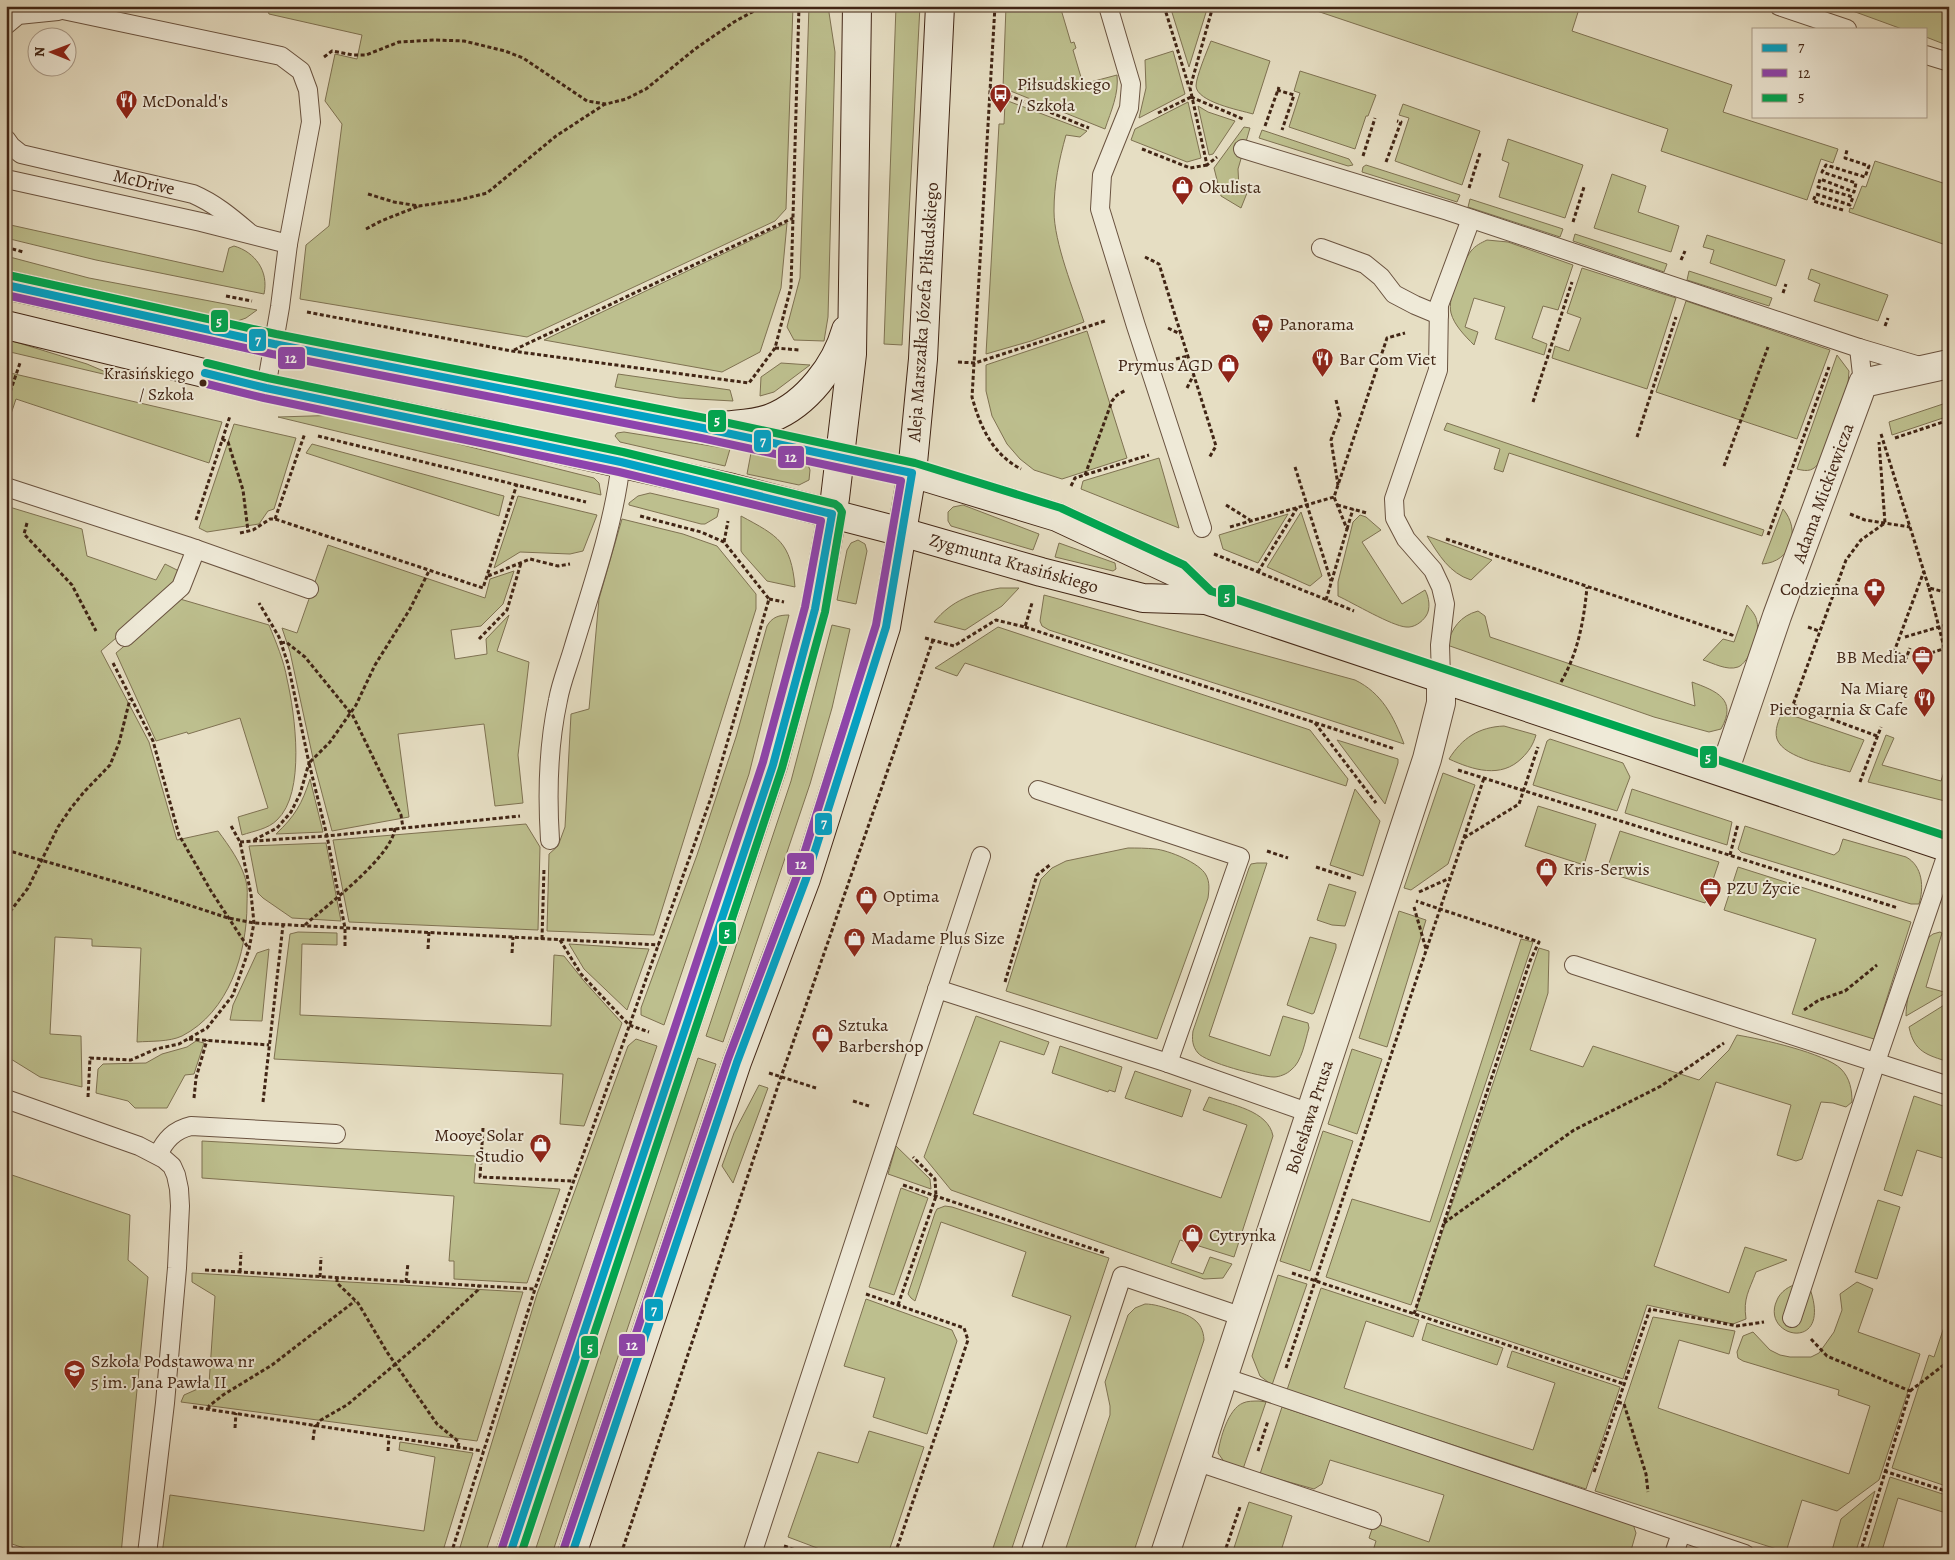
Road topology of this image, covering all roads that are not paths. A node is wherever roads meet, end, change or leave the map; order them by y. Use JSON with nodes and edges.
{"nodes":[{"id":1,"x":44,"y":6,"type":"edge"},
{"id":2,"x":857,"y":6,"type":"edge"},
{"id":3,"x":940,"y":6,"type":"edge"},
{"id":4,"x":1108,"y":6,"type":"edge"},
{"id":5,"x":1779,"y":6,"type":"edge"},
{"id":6,"x":66,"y":11,"type":"junction"},
{"id":7,"x":10,"y":19,"type":"edge"},
{"id":8,"x":1844,"y":28,"type":"edge"},
{"id":9,"x":1928,"y":56,"type":"edge"},
{"id":10,"x":1949,"y":62,"type":"edge"},
{"id":11,"x":6,"y":138,"type":"edge"},
{"id":12,"x":1243,"y":149,"type":"dead end"},
{"id":13,"x":14,"y":153,"type":"edge"},
{"id":14,"x":6,"y":179,"type":"edge"},
{"id":15,"x":1465,"y":217,"type":"junction"},
{"id":16,"x":255,"y":237,"type":"junction"},
{"id":17,"x":288,"y":244,"type":"junction"},
{"id":18,"x":1321,"y":248,"type":"dead end"},
{"id":19,"x":6,"y":285,"type":"edge"},
{"id":20,"x":853,"y":307,"type":"junction"},
{"id":21,"x":1439,"y":315,"type":"junction"},
{"id":22,"x":6,"y":325,"type":"edge"},
{"id":23,"x":274,"y":344,"type":"junction"},
{"id":24,"x":1859,"y":348,"type":"junction"},
{"id":25,"x":1939,"y":366,"type":"edge"},
{"id":26,"x":1863,"y":383,"type":"junction"},
{"id":27,"x":266,"y":388,"type":"junction"},
{"id":28,"x":703,"y":428,"type":"junction"},
{"id":29,"x":840,"y":459,"type":"junction"},
{"id":30,"x":621,"y":462,"type":"junction"},
{"id":31,"x":912,"y":473,"type":"junction"},
{"id":32,"x":6,"y":486,"type":"edge"},
{"id":33,"x":832,"y":514,"type":"junction"},
{"id":34,"x":1202,"y":528,"type":"dead end"},
{"id":35,"x":902,"y":532,"type":"junction"},
{"id":36,"x":192,"y":548,"type":"junction"},
{"id":37,"x":308,"y":589,"type":"dead end"},
{"id":38,"x":1206,"y":600,"type":"junction"},
{"id":39,"x":125,"y":637,"type":"dead end"},
{"id":40,"x":1441,"y":678,"type":"junction"},
{"id":41,"x":1724,"y":772,"type":"junction"},
{"id":42,"x":1038,"y":790,"type":"dead end"},
{"id":43,"x":550,"y":840,"type":"dead end"},
{"id":44,"x":1949,"y":848,"type":"edge"},
{"id":45,"x":981,"y":856,"type":"dead end"},
{"id":46,"x":1574,"y":965,"type":"dead end"},
{"id":47,"x":938,"y":989,"type":"junction"},
{"id":48,"x":1876,"y":1062,"type":"junction"},
{"id":49,"x":1168,"y":1063,"type":"junction"},
{"id":50,"x":1949,"y":1086,"type":"edge"},
{"id":51,"x":6,"y":1100,"type":"edge"},
{"id":52,"x":1310,"y":1113,"type":"junction"},
{"id":53,"x":336,"y":1134,"type":"dead end"},
{"id":54,"x":158,"y":1155,"type":"junction"},
{"id":55,"x":1243,"y":1316,"type":"junction"},
{"id":56,"x":1792,"y":1318,"type":"road end"},
{"id":57,"x":1223,"y":1377,"type":"junction"},
{"id":58,"x":1195,"y":1462,"type":"junction"},
{"id":59,"x":1372,"y":1520,"type":"dead end"},
{"id":60,"x":1681,"y":1533,"type":"junction"},
{"id":61,"x":147,"y":1554,"type":"edge"},
{"id":62,"x":510,"y":1554,"type":"edge"},
{"id":63,"x":572,"y":1554,"type":"edge"},
{"id":64,"x":752,"y":1554,"type":"edge"},
{"id":65,"x":1030,"y":1554,"type":"edge"},
{"id":66,"x":1165,"y":1554,"type":"edge"},
{"id":67,"x":1674,"y":1554,"type":"edge"},
{"id":68,"x":1745,"y":1554,"type":"edge"}],
"edges":[{"from":1,"to":6,"type":"lane"},
{"from":2,"to":20,"type":"street"},
{"from":3,"to":31,"type":"street","name":"Aleja Marszałka Józefa Piłsudskiego"},
{"from":4,"to":34,"type":"lane"},
{"from":5,"to":8,"type":"lane"},
{"from":6,"to":7,"type":"lane"},
{"from":6,"to":17,"type":"lane"},
{"from":9,"to":10,"type":"lane"},
{"from":11,"to":13,"type":"lane","name":"McDrive"},
{"from":12,"to":15,"type":"lane"},
{"from":13,"to":16,"type":"lane","name":"McDrive"},
{"from":14,"to":16,"type":"lane"},
{"from":15,"to":21,"type":"lane"},
{"from":15,"to":24,"type":"lane"},
{"from":16,"to":17,"type":"lane"},
{"from":17,"to":23,"type":"lane"},
{"from":18,"to":21,"type":"lane"},
{"from":19,"to":23,"type":"street","name":"Zygmunta Krasińskiego"},
{"from":20,"to":28,"type":"street"},
{"from":20,"to":29,"type":"street"},
{"from":21,"to":40,"type":"lane"},
{"from":22,"to":27,"type":"street","name":"Zygmunta Krasińskiego"},
{"from":23,"to":27,"type":"lane"},
{"from":23,"to":28,"type":"street","name":"Zygmunta Krasińskiego"},
{"from":24,"to":25,"type":"lane"},
{"from":24,"to":26,"type":"lane"},
{"from":25,"to":26,"type":"street"},
{"from":26,"to":41,"type":"street","name":"Adama Mickiewicza"},
{"from":27,"to":30,"type":"street","name":"Zygmunta Krasińskiego"},
{"from":28,"to":29,"type":"street","name":"Zygmunta Krasińskiego"},
{"from":29,"to":31,"type":"street","name":"Zygmunta Krasińskiego"},
{"from":29,"to":33,"type":"street"},
{"from":30,"to":33,"type":"street","name":"Zygmunta Krasińskiego"},
{"from":30,"to":43,"type":"lane"},
{"from":31,"to":35,"type":"street","name":"Aleja Marszałka Józefa Piłsudskiego"},
{"from":31,"to":38,"type":"street","name":"Zygmunta Krasińskiego"},
{"from":32,"to":36,"type":"lane"},
{"from":33,"to":35,"type":"street","name":"Zygmunta Krasińskiego"},
{"from":33,"to":62,"type":"street"},
{"from":35,"to":38,"type":"street","name":"Zygmunta Krasińskiego"},
{"from":35,"to":63,"type":"street","name":"Aleja Marszałka Józefa Piłsudskiego"},
{"from":36,"to":37,"type":"lane"},
{"from":36,"to":39,"type":"lane"},
{"from":38,"to":40,"type":"street","name":"Zygmunta Krasińskiego"},
{"from":40,"to":41,"type":"street","name":"Zygmunta Krasińskiego"},
{"from":40,"to":52,"type":"street","name":"Bolesława Prusa"},
{"from":41,"to":44,"type":"street","name":"Zygmunta Krasińskiego"},
{"from":42,"to":49,"type":"lane"},
{"from":44,"to":48,"type":"lane"},
{"from":45,"to":47,"type":"lane"},
{"from":46,"to":48,"type":"lane"},
{"from":47,"to":49,"type":"lane"},
{"from":47,"to":64,"type":"lane"},
{"from":48,"to":50,"type":"lane"},
{"from":48,"to":56,"type":"lane"},
{"from":49,"to":52,"type":"lane"},
{"from":51,"to":54,"type":"lane"},
{"from":52,"to":55,"type":"street","name":"Bolesława Prusa"},
{"from":53,"to":54,"type":"lane"},
{"from":54,"to":61,"type":"lane"},
{"from":55,"to":57,"type":"street","name":"Bolesława Prusa"},
{"from":55,"to":65,"type":"lane"},
{"from":57,"to":58,"type":"street","name":"Bolesława Prusa"},
{"from":57,"to":60,"type":"lane"},
{"from":58,"to":59,"type":"lane"},
{"from":58,"to":66,"type":"street","name":"Bolesława Prusa"},
{"from":60,"to":67,"type":"lane"},
{"from":60,"to":68,"type":"lane"}]}
